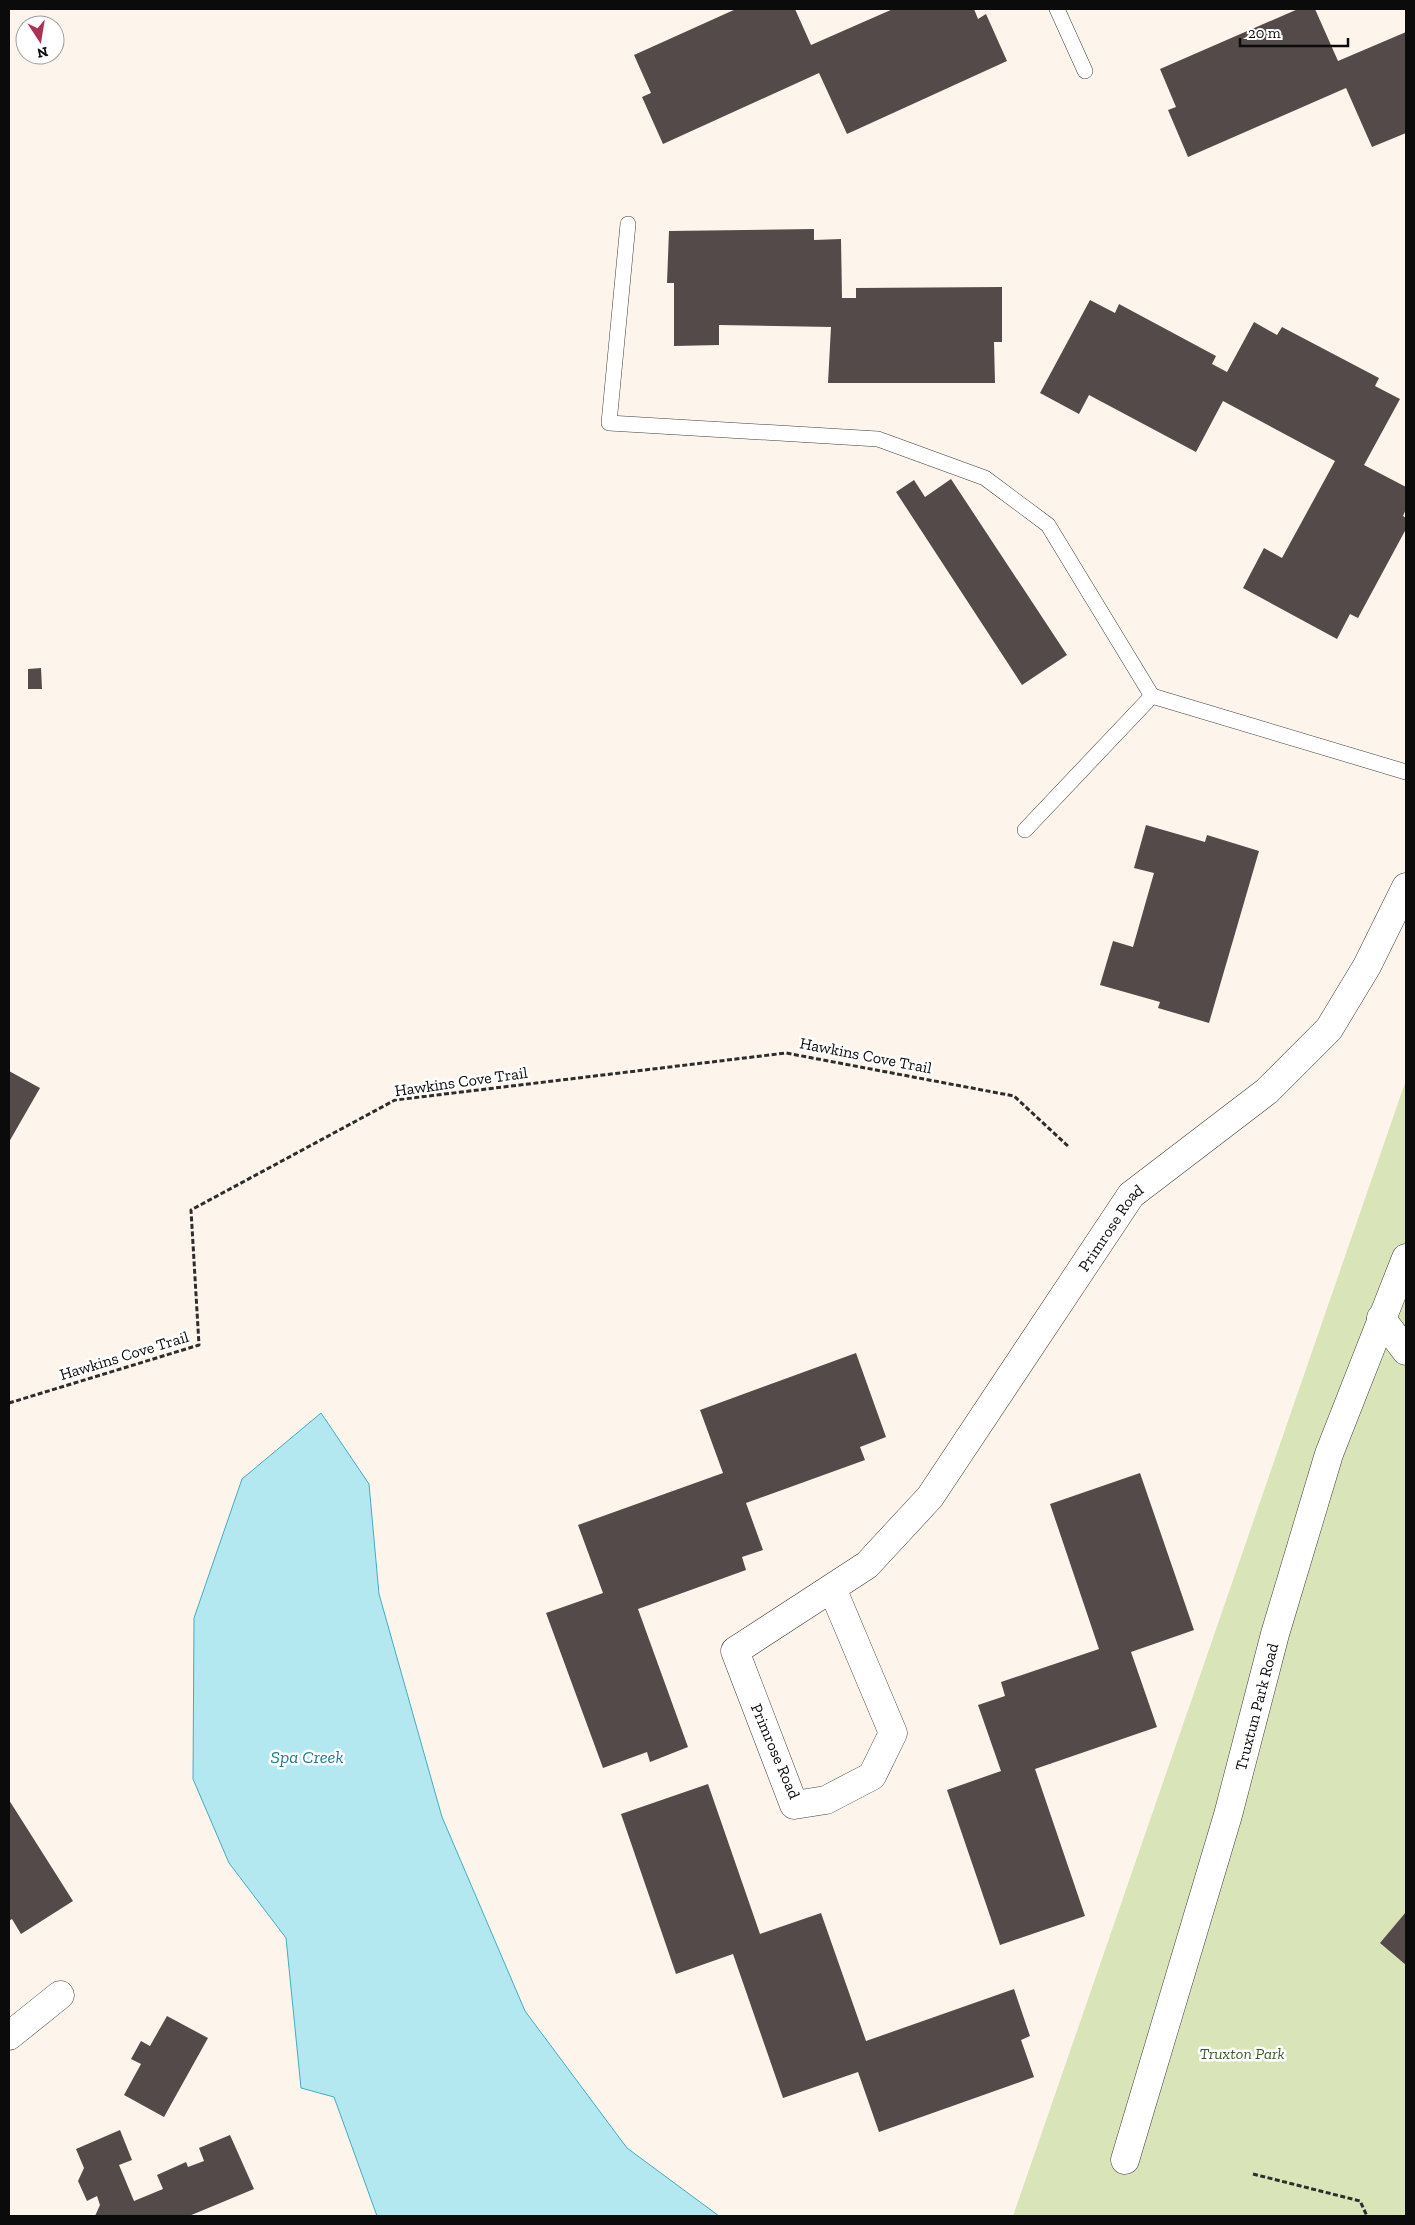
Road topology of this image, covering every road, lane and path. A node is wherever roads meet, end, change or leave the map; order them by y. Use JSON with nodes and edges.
{"nodes":[{"id":1,"x":1057,"y":9,"type":"edge"},
{"id":2,"x":1085,"y":72,"type":"dead end"},
{"id":3,"x":628,"y":224,"type":"dead end"},
{"id":4,"x":1152,"y":696,"type":"junction"},
{"id":5,"x":1406,"y":772,"type":"edge"},
{"id":6,"x":1025,"y":830,"type":"dead end"},
{"id":7,"x":1406,"y":888,"type":"edge"},
{"id":8,"x":1070,"y":1147,"type":"dead end"},
{"id":9,"x":1406,"y":1258,"type":"edge"},
{"id":10,"x":1381,"y":1318,"type":"junction"},
{"id":11,"x":1406,"y":1351,"type":"edge"},
{"id":12,"x":9,"y":1403,"type":"edge"},
{"id":13,"x":832,"y":1588,"type":"junction"},
{"id":14,"x":60,"y":1995,"type":"dead end"},
{"id":15,"x":9,"y":2036,"type":"edge"},
{"id":16,"x":1125,"y":2160,"type":"dead end"},
{"id":17,"x":1253,"y":2174,"type":"dead end"},
{"id":18,"x":1367,"y":2216,"type":"edge"}],
"edges":[{"from":1,"to":2,"type":"lane"},
{"from":3,"to":4,"type":"lane"},
{"from":4,"to":5,"type":"lane"},
{"from":4,"to":6,"type":"lane"},
{"from":7,"to":13,"type":"street","name":"Primrose Road"},
{"from":8,"to":12,"type":"path","name":"Hawkins Cove Trail"},
{"from":9,"to":10,"type":"street","name":"Truxtun Park Road"},
{"from":10,"to":11,"type":"street"},
{"from":10,"to":16,"type":"street","name":"Truxtun Park Road"},
{"from":13,"to":13,"type":"street","name":"Primrose Road"},
{"from":14,"to":15,"type":"street"},
{"from":17,"to":18,"type":"path"}]}
